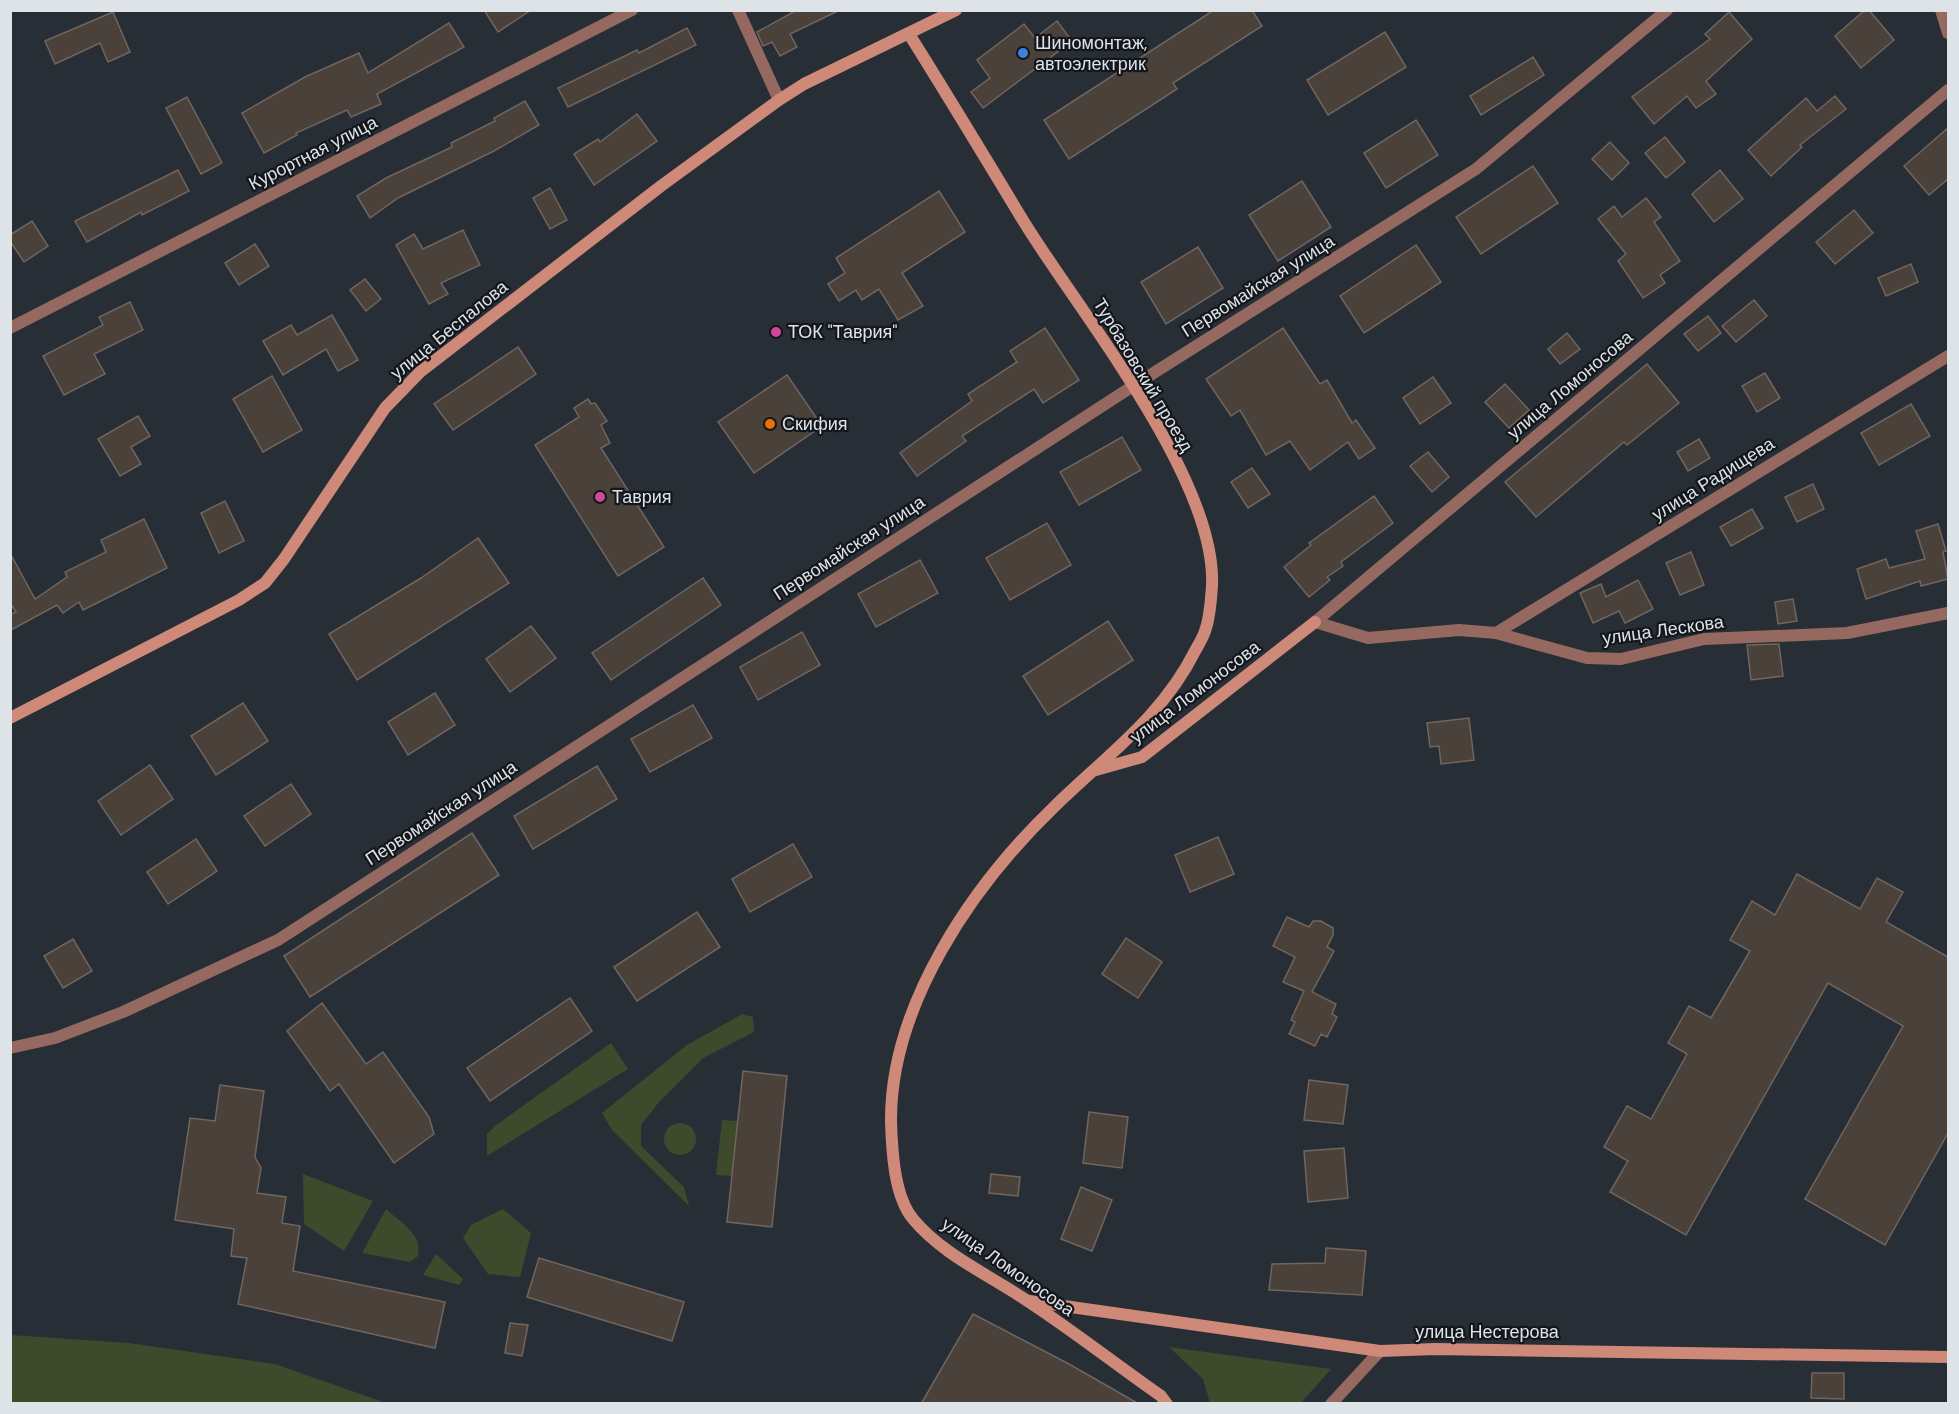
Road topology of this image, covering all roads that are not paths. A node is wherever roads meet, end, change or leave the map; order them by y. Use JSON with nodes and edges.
{"nodes":[{"id":1,"x":632,"y":10,"type":"edge"},
{"id":2,"x":738,"y":10,"type":"edge"},
{"id":3,"x":956,"y":10,"type":"edge"},
{"id":4,"x":1668,"y":10,"type":"edge"},
{"id":5,"x":1941,"y":10,"type":"edge"},
{"id":6,"x":1948,"y":33,"type":"edge"},
{"id":7,"x":909,"y":34,"type":"junction"},
{"id":8,"x":1948,"y":90,"type":"edge"},
{"id":9,"x":779,"y":100,"type":"junction"},
{"id":10,"x":10,"y":328,"type":"edge"},
{"id":11,"x":1948,"y":356,"type":"edge"},
{"id":12,"x":1133,"y":386,"type":"junction"},
{"id":13,"x":1948,"y":613,"type":"edge"},
{"id":14,"x":1316,"y":622,"type":"junction"},
{"id":15,"x":1496,"y":633,"type":"junction"},
{"id":16,"x":10,"y":718,"type":"edge"},
{"id":17,"x":1092,"y":771,"type":"junction"},
{"id":18,"x":10,"y":1048,"type":"edge"},
{"id":19,"x":1028,"y":1301,"type":"junction"},
{"id":20,"x":1380,"y":1351,"type":"junction"},
{"id":21,"x":1948,"y":1357,"type":"edge"},
{"id":22,"x":1167,"y":1404,"type":"edge"},
{"id":23,"x":1331,"y":1404,"type":"edge"}],
"edges":[{"from":1,"to":10,"type":"street","name":"Курортная улица"},
{"from":2,"to":9,"type":"street"},
{"from":3,"to":7,"type":"main road","name":"улица Беспалова"},
{"from":4,"to":12,"type":"street","name":"Первомайская улица"},
{"from":5,"to":6,"type":"street"},
{"from":7,"to":9,"type":"main road","name":"улица Беспалова"},
{"from":7,"to":12,"type":"main road","name":"Турбазовский проезд"},
{"from":8,"to":14,"type":"street","name":"улица Ломоносова"},
{"from":9,"to":16,"type":"main road","name":"улица Беспалова"},
{"from":11,"to":15,"type":"street","name":"улица Радищева"},
{"from":12,"to":17,"type":"main road","name":"Турбазовский проезд"},
{"from":12,"to":18,"type":"street","name":"Первомайская улица"},
{"from":13,"to":15,"type":"street","name":"улица Лескова"},
{"from":14,"to":15,"type":"street","name":"улица Лескова"},
{"from":14,"to":17,"type":"main road","name":"улица Ломоносова"},
{"from":17,"to":19,"type":"main road","name":"улица Ломоносова"},
{"from":19,"to":20,"type":"main road","name":"улица Нестерова"},
{"from":19,"to":22,"type":"main road","name":"улица Ломоносова"},
{"from":20,"to":21,"type":"main road","name":"улица Нестерова"},
{"from":20,"to":23,"type":"street"}]}
